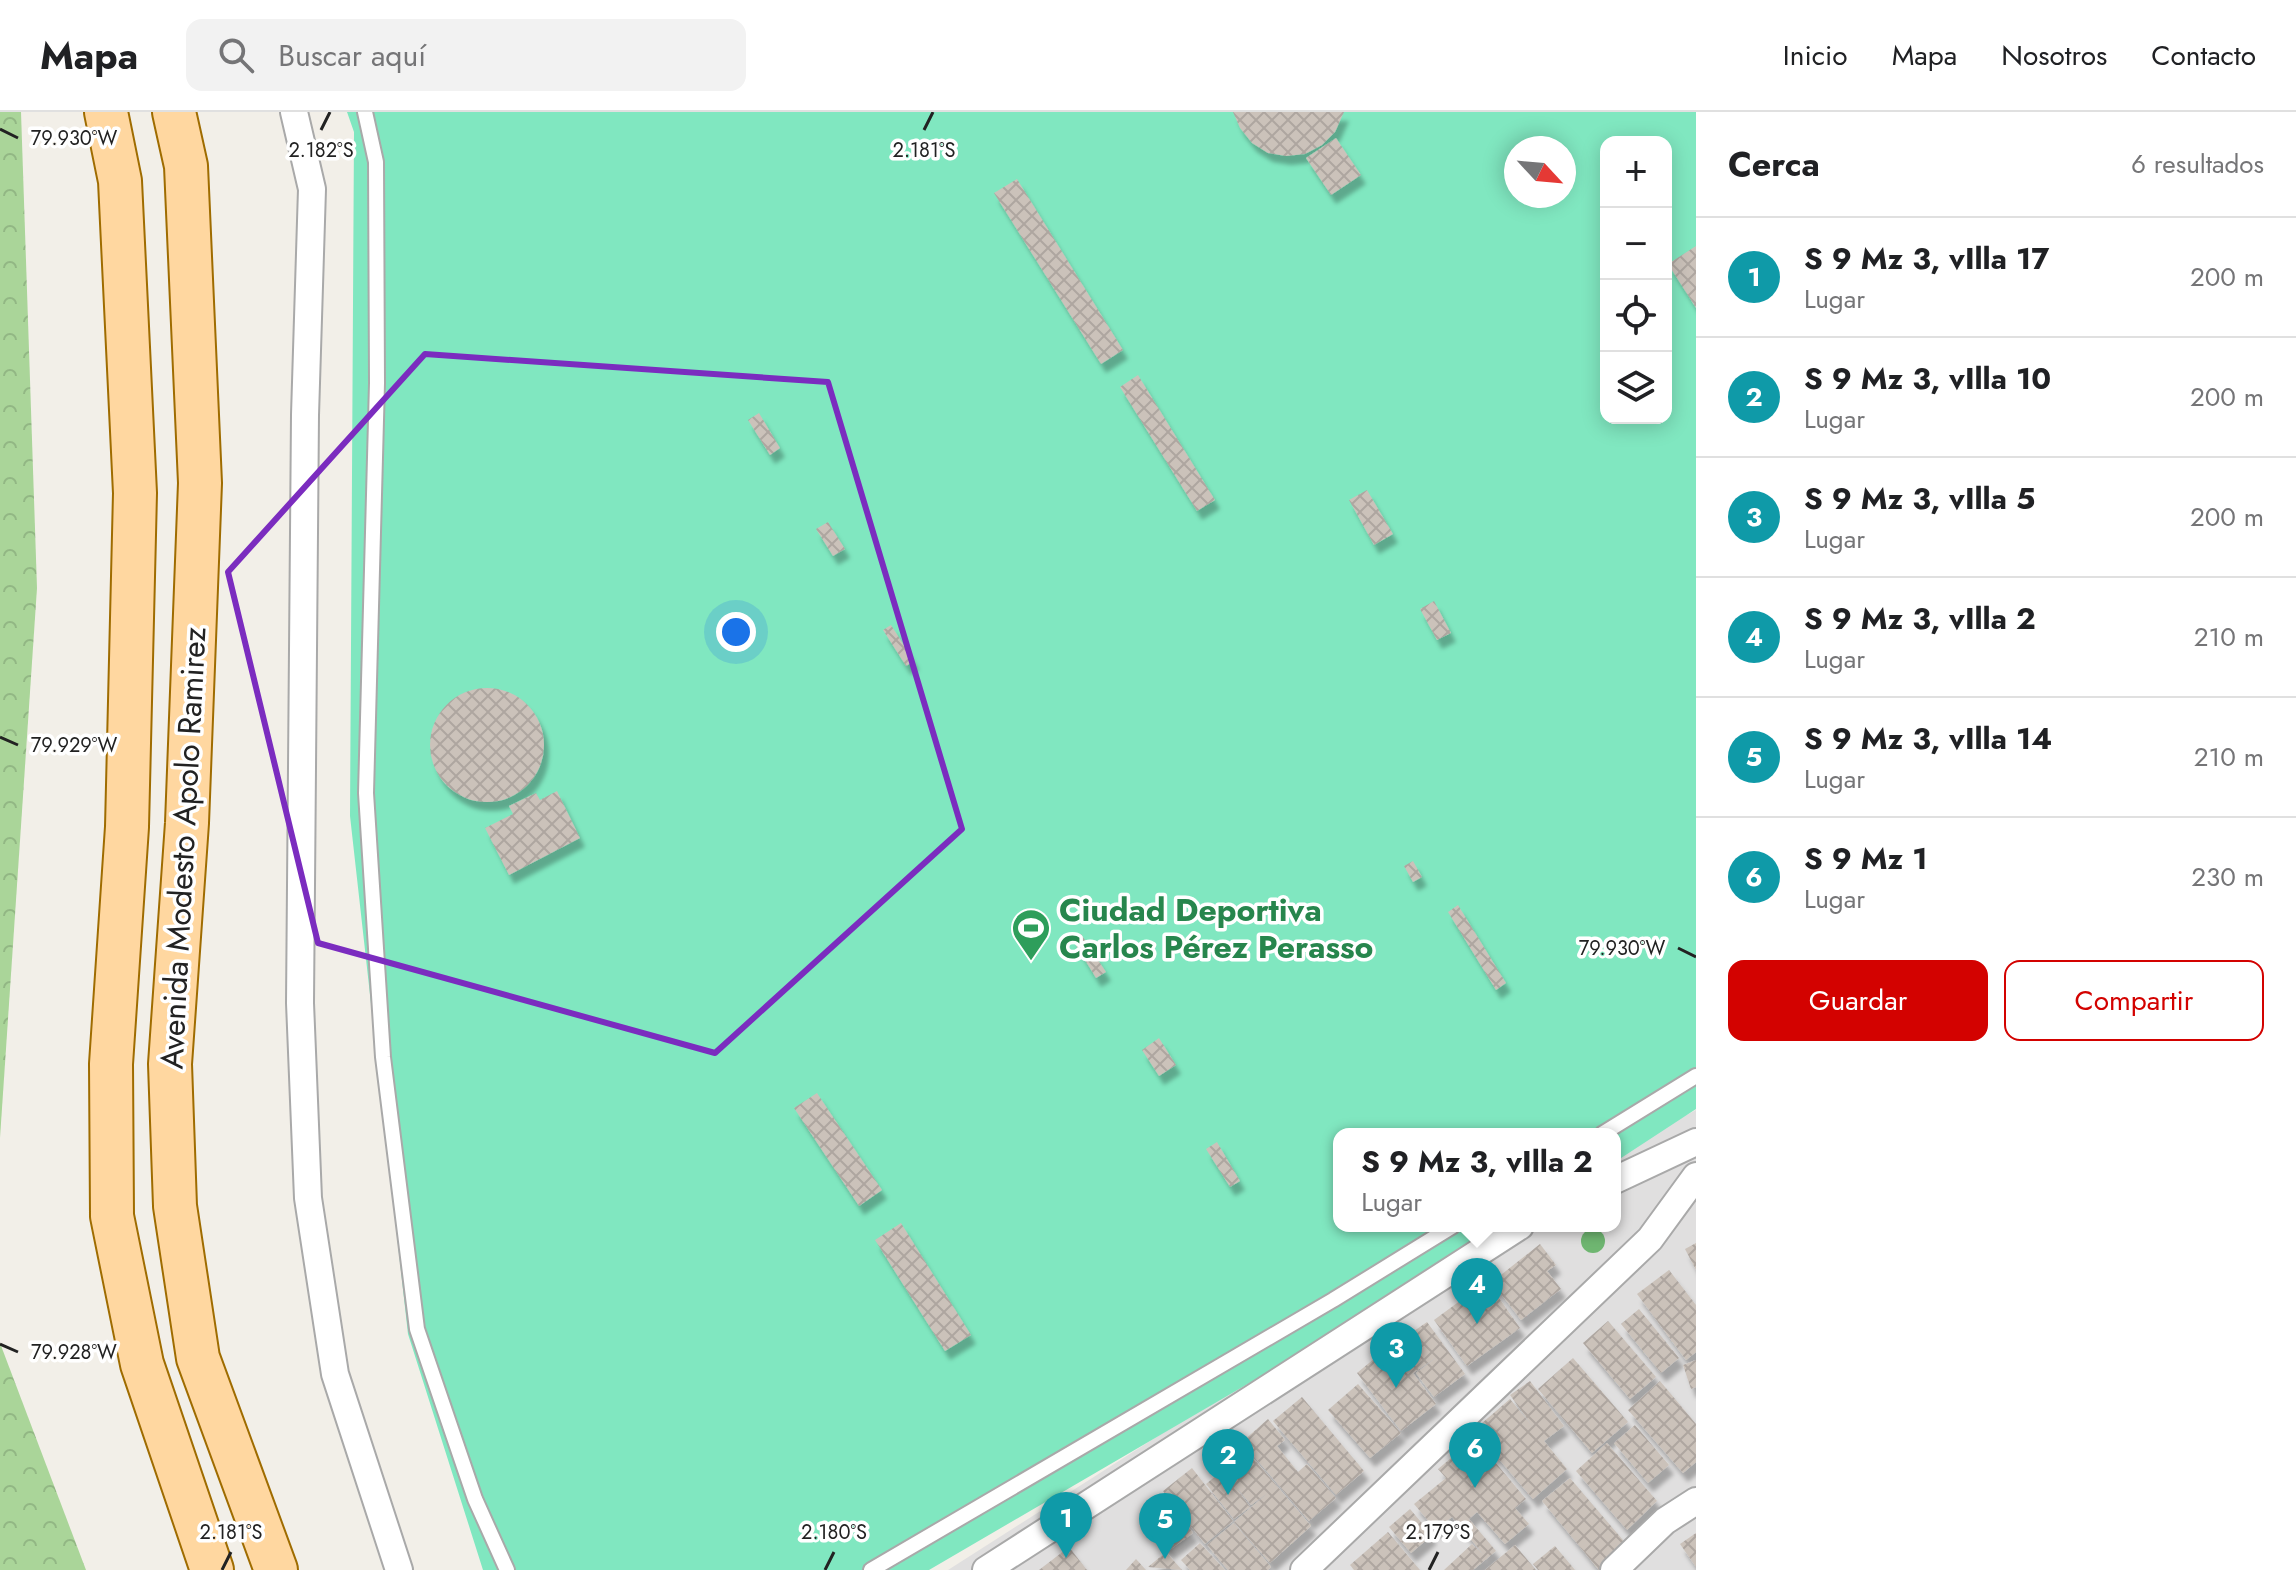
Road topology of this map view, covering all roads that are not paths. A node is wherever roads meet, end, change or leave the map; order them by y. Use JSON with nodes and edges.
{"nodes":[{"id":1,"x":106,"y":112,"type":"edge"},
{"id":2,"x":174,"y":112,"type":"edge"},
{"id":3,"x":294,"y":112,"type":"edge"},
{"id":4,"x":365,"y":112,"type":"edge"},
{"id":5,"x":1696,"y":1076,"type":"edge"},
{"id":6,"x":1612,"y":1128,"type":"edge"},
{"id":7,"x":1696,"y":1142,"type":"edge"},
{"id":8,"x":1696,"y":1176,"type":"edge"},
{"id":9,"x":1621,"y":1177,"type":"edge"},
{"id":10,"x":1443,"y":1232,"type":"edge"},
{"id":11,"x":1511,"y":1232,"type":"edge"},
{"id":12,"x":1696,"y":1501,"type":"edge"},
{"id":13,"x":1318,"y":1565,"type":"edge"},
{"id":14,"x":212,"y":1570,"type":"edge"},
{"id":15,"x":276,"y":1570,"type":"edge"},
{"id":16,"x":399,"y":1570,"type":"edge"},
{"id":17,"x":507,"y":1570,"type":"edge"},
{"id":18,"x":871,"y":1570,"type":"edge"},
{"id":19,"x":986,"y":1570,"type":"edge"},
{"id":20,"x":1614,"y":1570,"type":"edge"}],
"edges":[{"from":1,"to":14,"type":"main road","name":"Avenida Modesto Apolo Ramirez"},
{"from":2,"to":15,"type":"main road","name":"Avenida Modesto Apolo Ramirez"},
{"from":3,"to":16,"type":"street"},
{"from":4,"to":17,"type":"lane"},
{"from":5,"to":6,"type":"lane"},
{"from":7,"to":9,"type":"street"},
{"from":8,"to":13,"type":"street"},
{"from":10,"to":18,"type":"lane"},
{"from":11,"to":19,"type":"street"},
{"from":12,"to":20,"type":"street"}]}
